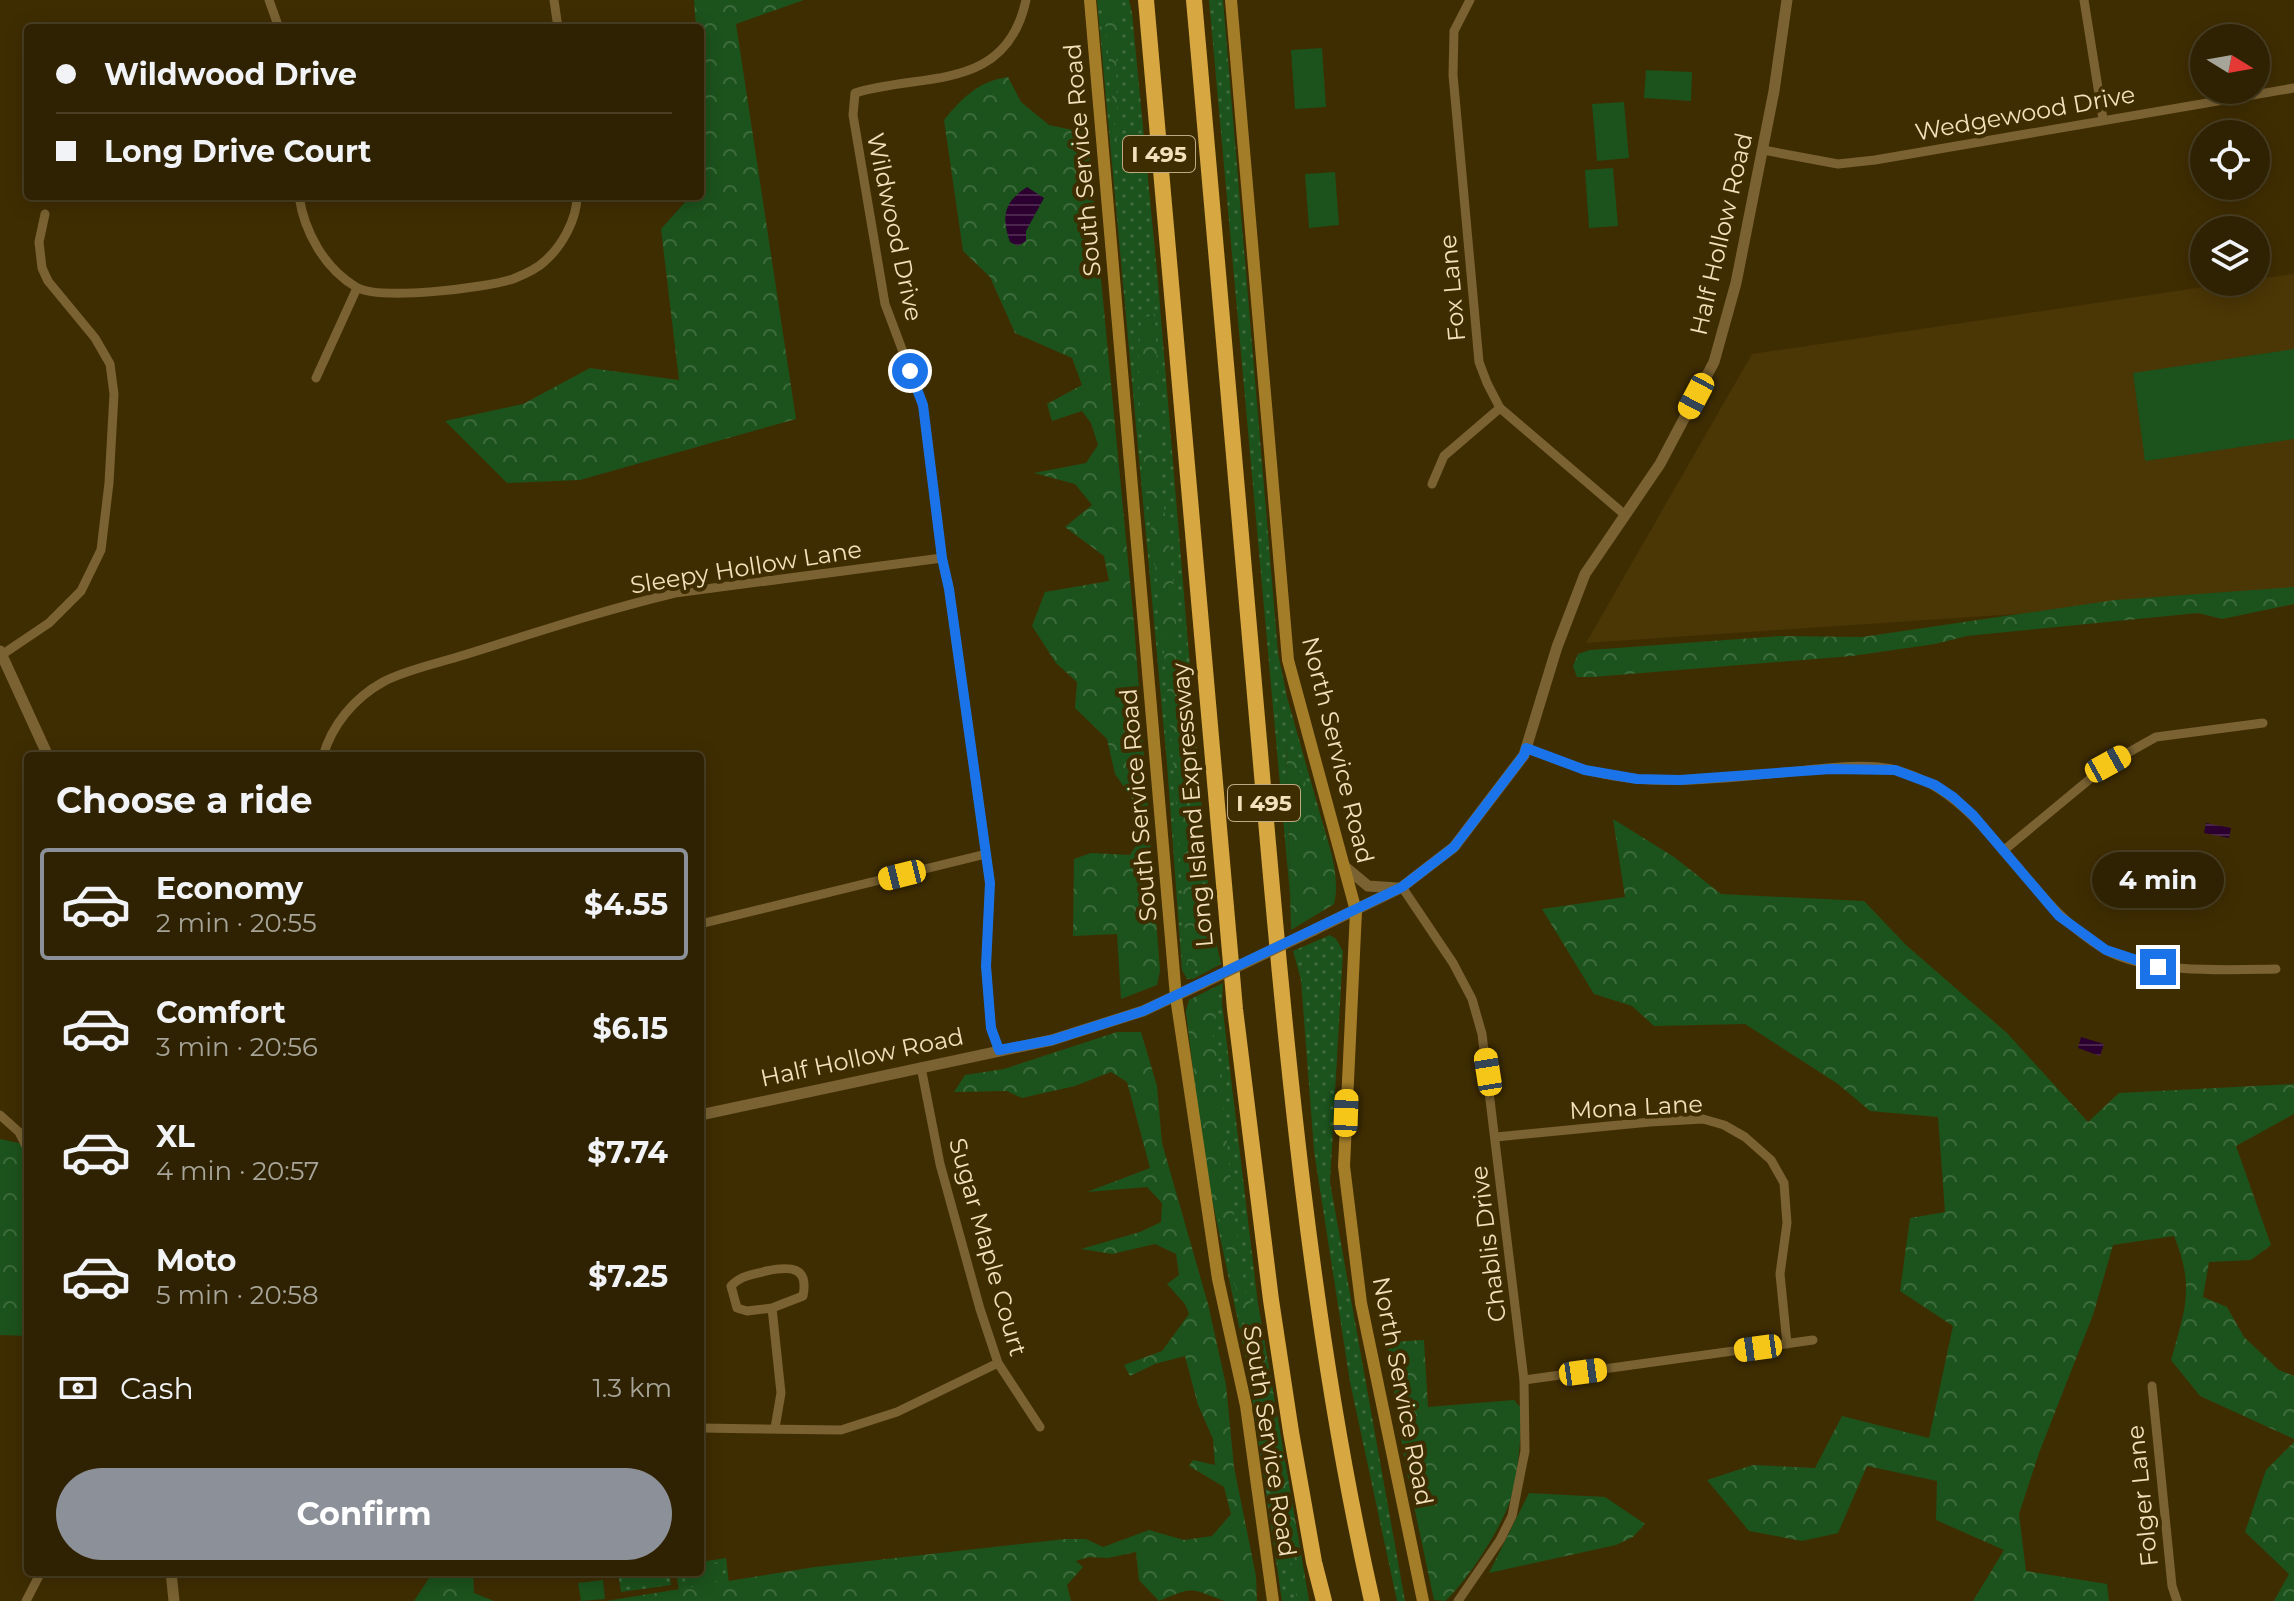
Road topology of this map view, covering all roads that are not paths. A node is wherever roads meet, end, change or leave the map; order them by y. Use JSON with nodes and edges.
{"nodes":[{"id":1,"x":269,"y":0,"type":"edge"},
{"id":2,"x":554,"y":0,"type":"edge"},
{"id":3,"x":1026,"y":0,"type":"edge"},
{"id":4,"x":1090,"y":0,"type":"edge"},
{"id":5,"x":1146,"y":0,"type":"edge"},
{"id":6,"x":1194,"y":0,"type":"edge"},
{"id":7,"x":1231,"y":0,"type":"edge"},
{"id":8,"x":1470,"y":0,"type":"edge"},
{"id":9,"x":1787,"y":0,"type":"edge"},
{"id":10,"x":2084,"y":0,"type":"edge"},
{"id":11,"x":278,"y":24,"type":"edge"},
{"id":12,"x":557,"y":24,"type":"edge"},
{"id":13,"x":2294,"y":88,"type":"edge"},
{"id":14,"x":2103,"y":119,"type":"junction"},
{"id":15,"x":1763,"y":150,"type":"junction"},
{"id":16,"x":300,"y":200,"type":"edge"},
{"id":17,"x":576,"y":200,"type":"edge"},
{"id":18,"x":45,"y":214,"type":"dead end"},
{"id":19,"x":357,"y":288,"type":"junction"},
{"id":20,"x":316,"y":378,"type":"dead end"},
{"id":21,"x":1500,"y":408,"type":"junction"},
{"id":22,"x":1432,"y":484,"type":"dead end"},
{"id":23,"x":1624,"y":514,"type":"junction"},
{"id":24,"x":942,"y":558,"type":"junction"},
{"id":25,"x":1,"y":652,"type":"edge"},
{"id":26,"x":2263,"y":723,"type":"dead end"},
{"id":27,"x":1526,"y":748,"type":"junction"},
{"id":28,"x":46,"y":752,"type":"edge"},
{"id":29,"x":325,"y":752,"type":"edge"},
{"id":30,"x":2003,"y":851,"type":"junction"},
{"id":31,"x":986,"y":854,"type":"junction"},
{"id":32,"x":1344,"y":866,"type":"junction"},
{"id":33,"x":1402,"y":887,"type":"junction"},
{"id":34,"x":1356,"y":911,"type":"junction"},
{"id":35,"x":704,"y":923,"type":"edge"},
{"id":36,"x":2276,"y":969,"type":"dead end"},
{"id":37,"x":1176,"y":997,"type":"junction"},
{"id":38,"x":999,"y":1050,"type":"junction"},
{"id":39,"x":921,"y":1067,"type":"junction"},
{"id":40,"x":704,"y":1114,"type":"edge"},
{"id":41,"x":0,"y":1115,"type":"edge"},
{"id":42,"x":1496,"y":1137,"type":"junction"},
{"id":43,"x":24,"y":1142,"type":"edge"},
{"id":44,"x":772,"y":1308,"type":"junction"},
{"id":45,"x":1813,"y":1340,"type":"dead end"},
{"id":46,"x":1787,"y":1344,"type":"junction"},
{"id":47,"x":998,"y":1363,"type":"junction"},
{"id":48,"x":1524,"y":1380,"type":"junction"},
{"id":49,"x":2152,"y":1386,"type":"dead end"},
{"id":50,"x":1040,"y":1427,"type":"dead end"},
{"id":51,"x":704,"y":1428,"type":"edge"},
{"id":52,"x":775,"y":1428,"type":"junction"},
{"id":53,"x":39,"y":1576,"type":"edge"},
{"id":54,"x":171,"y":1576,"type":"edge"},
{"id":55,"x":26,"y":1601,"type":"edge"},
{"id":56,"x":174,"y":1601,"type":"edge"},
{"id":57,"x":1273,"y":1601,"type":"edge"},
{"id":58,"x":1324,"y":1601,"type":"edge"},
{"id":59,"x":1372,"y":1601,"type":"edge"},
{"id":60,"x":1423,"y":1601,"type":"edge"},
{"id":61,"x":1458,"y":1601,"type":"edge"},
{"id":62,"x":2177,"y":1601,"type":"edge"}],
"edges":[{"from":1,"to":11,"type":"street"},
{"from":2,"to":12,"type":"street"},
{"from":3,"to":24,"type":"street","name":"Wildwood Drive"},
{"from":4,"to":37,"type":"main road","name":"South Service Road"},
{"from":5,"to":58,"type":"highway","name":"Long Island Expressway","number":"I 495"},
{"from":6,"to":59,"type":"highway","number":"I 495"},
{"from":7,"to":32,"type":"main road","name":"North Service Road"},
{"from":8,"to":21,"type":"street","name":"Fox Lane"},
{"from":9,"to":15,"type":"street","name":"Half Hollow Road"},
{"from":10,"to":14,"type":"street"},
{"from":13,"to":14,"type":"street","name":"Wedgewood Drive"},
{"from":14,"to":15,"type":"street","name":"Wedgewood Drive"},
{"from":15,"to":23,"type":"street","name":"Half Hollow Road"},
{"from":16,"to":19,"type":"street"},
{"from":17,"to":19,"type":"street"},
{"from":18,"to":25,"type":"street"},
{"from":19,"to":20,"type":"street"},
{"from":21,"to":22,"type":"street"},
{"from":21,"to":23,"type":"street","name":"Fox Lane"},
{"from":23,"to":27,"type":"street","name":"Half Hollow Road"},
{"from":24,"to":29,"type":"street","name":"Sleepy Hollow Lane"},
{"from":24,"to":31,"type":"street","name":"Wildwood Drive"},
{"from":25,"to":28,"type":"street"},
{"from":26,"to":30,"type":"street"},
{"from":27,"to":30,"type":"street"},
{"from":27,"to":33,"type":"street","name":"Half Hollow Road"},
{"from":30,"to":36,"type":"street"},
{"from":31,"to":35,"type":"street"},
{"from":31,"to":38,"type":"street","name":"Wildwood Drive"},
{"from":32,"to":33,"type":"street"},
{"from":32,"to":34,"type":"main road","name":"North Service Road"},
{"from":33,"to":34,"type":"street","name":"Half Hollow Road"},
{"from":33,"to":42,"type":"street","name":"Chablis Drive"},
{"from":34,"to":37,"type":"street","name":"Half Hollow Road","bridge":true},
{"from":34,"to":60,"type":"main road","name":"North Service Road"},
{"from":37,"to":38,"type":"street","name":"Half Hollow Road"},
{"from":37,"to":57,"type":"main road","name":"South Service Road"},
{"from":38,"to":39,"type":"street","name":"Half Hollow Road"},
{"from":39,"to":40,"type":"street","name":"Half Hollow Road"},
{"from":39,"to":47,"type":"street","name":"Sugar Maple Court"},
{"from":41,"to":43,"type":"street"},
{"from":42,"to":46,"type":"street","name":"Mona Lane"},
{"from":42,"to":48,"type":"street","name":"Chablis Drive"},
{"from":44,"to":44,"type":"street"},
{"from":44,"to":52,"type":"street"},
{"from":45,"to":46,"type":"street"},
{"from":46,"to":48,"type":"street"},
{"from":47,"to":50,"type":"street","name":"Sugar Maple Court"},
{"from":47,"to":52,"type":"street"},
{"from":48,"to":61,"type":"street","name":"Chablis Drive"},
{"from":49,"to":62,"type":"street","name":"Folger Lane"},
{"from":51,"to":52,"type":"street"},
{"from":53,"to":55,"type":"street"},
{"from":54,"to":56,"type":"street"}]}
